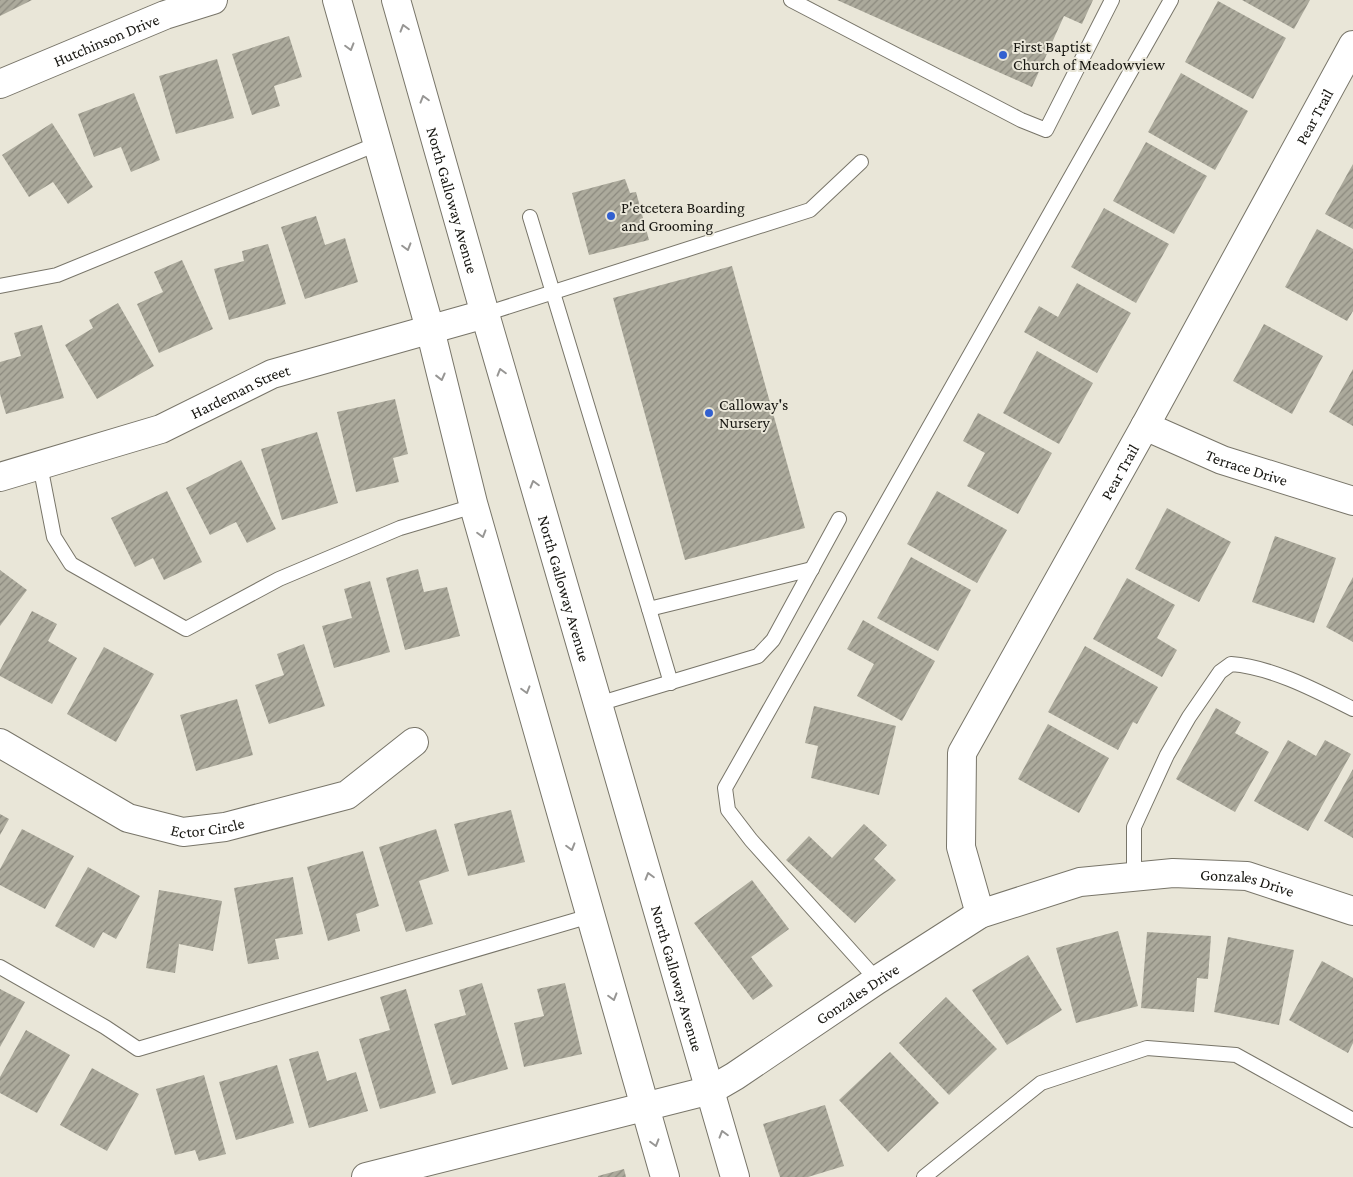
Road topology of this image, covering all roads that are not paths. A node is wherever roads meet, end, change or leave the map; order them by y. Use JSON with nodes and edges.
{"nodes":[{"id":1,"x":213,"y":0,"type":"edge"},
{"id":2,"x":337,"y":0,"type":"edge"},
{"id":3,"x":396,"y":0,"type":"edge"},
{"id":4,"x":791,"y":0,"type":"edge"},
{"id":5,"x":1112,"y":0,"type":"edge"},
{"id":6,"x":1171,"y":0,"type":"edge"},
{"id":7,"x":1353,"y":45,"type":"edge"},
{"id":8,"x":0,"y":84,"type":"edge"},
{"id":9,"x":377,"y":144,"type":"junction"},
{"id":10,"x":862,"y":162,"type":"dead end"},
{"id":11,"x":530,"y":217,"type":"dead end"},
{"id":12,"x":0,"y":286,"type":"edge"},
{"id":13,"x":552,"y":291,"type":"junction"},
{"id":14,"x":485,"y":314,"type":"junction"},
{"id":15,"x":430,"y":329,"type":"junction"},
{"id":16,"x":1145,"y":426,"type":"junction"},
{"id":17,"x":40,"y":465,"type":"junction"},
{"id":18,"x":0,"y":477,"type":"edge"},
{"id":19,"x":1353,"y":501,"type":"edge"},
{"id":20,"x":474,"y":506,"type":"junction"},
{"id":21,"x":839,"y":519,"type":"dead end"},
{"id":22,"x":812,"y":569,"type":"junction"},
{"id":23,"x":650,"y":609,"type":"junction"},
{"id":24,"x":671,"y":682,"type":"junction"},
{"id":25,"x":598,"y":704,"type":"junction"},
{"id":26,"x":1353,"y":709,"type":"edge"},
{"id":27,"x":414,"y":742,"type":"dead end"},
{"id":28,"x":0,"y":743,"type":"edge"},
{"id":29,"x":1134,"y":877,"type":"junction"},
{"id":30,"x":1353,"y":911,"type":"edge"},
{"id":31,"x":980,"y":914,"type":"junction"},
{"id":32,"x":590,"y":916,"type":"junction"},
{"id":33,"x":0,"y":967,"type":"edge"},
{"id":34,"x":877,"y":980,"type":"junction"},
{"id":35,"x":711,"y":1090,"type":"junction"},
{"id":36,"x":645,"y":1108,"type":"junction"},
{"id":37,"x":1353,"y":1120,"type":"edge"},
{"id":38,"x":366,"y":1177,"type":"edge"},
{"id":39,"x":665,"y":1177,"type":"edge"},
{"id":40,"x":735,"y":1177,"type":"edge"},
{"id":41,"x":924,"y":1177,"type":"edge"}],
"edges":[{"from":1,"to":8,"type":"street","name":"Hutchinson Drive"},
{"from":2,"to":9,"type":"street","one_way":true},
{"from":14,"to":3,"type":"street","name":"North Galloway Avenue","one_way":true},
{"from":4,"to":5,"type":"lane"},
{"from":6,"to":34,"type":"lane"},
{"from":7,"to":16,"type":"street","name":"Pear Trail"},
{"from":9,"to":12,"type":"lane"},
{"from":9,"to":15,"type":"street","one_way":true},
{"from":10,"to":13,"type":"lane"},
{"from":11,"to":13,"type":"lane"},
{"from":13,"to":14,"type":"lane"},
{"from":13,"to":23,"type":"lane"},
{"from":14,"to":15,"type":"street","name":"Hardeman Street"},
{"from":25,"to":14,"type":"street","name":"North Galloway Avenue","one_way":true},
{"from":15,"to":17,"type":"street","name":"Hardeman Street"},
{"from":15,"to":20,"type":"street","one_way":true},
{"from":16,"to":19,"type":"street","name":"Terrace Drive"},
{"from":16,"to":31,"type":"street","name":"Pear Trail"},
{"from":17,"to":18,"type":"street","name":"Hardeman Street"},
{"from":17,"to":20,"type":"lane"},
{"from":20,"to":32,"type":"street","one_way":true},
{"from":21,"to":22,"type":"lane"},
{"from":22,"to":23,"type":"lane"},
{"from":22,"to":24,"type":"lane"},
{"from":23,"to":24,"type":"lane"},
{"from":24,"to":25,"type":"lane"},
{"from":35,"to":25,"type":"street","name":"North Galloway Avenue","one_way":true},
{"from":26,"to":29,"type":"lane"},
{"from":27,"to":28,"type":"street","name":"Ector Circle"},
{"from":29,"to":30,"type":"street","name":"Gonzales Drive"},
{"from":29,"to":31,"type":"street","name":"Gonzales Drive"},
{"from":31,"to":34,"type":"street","name":"Gonzales Drive"},
{"from":32,"to":33,"type":"lane"},
{"from":32,"to":36,"type":"street","one_way":true},
{"from":34,"to":35,"type":"street","name":"Gonzales Drive"},
{"from":35,"to":36,"type":"street","name":"Gonzales Drive"},
{"from":40,"to":35,"type":"street","name":"North Galloway Avenue","one_way":true},
{"from":36,"to":38,"type":"street","name":"Gonzales Drive"},
{"from":36,"to":39,"type":"street","one_way":true},
{"from":37,"to":41,"type":"lane"}]}
